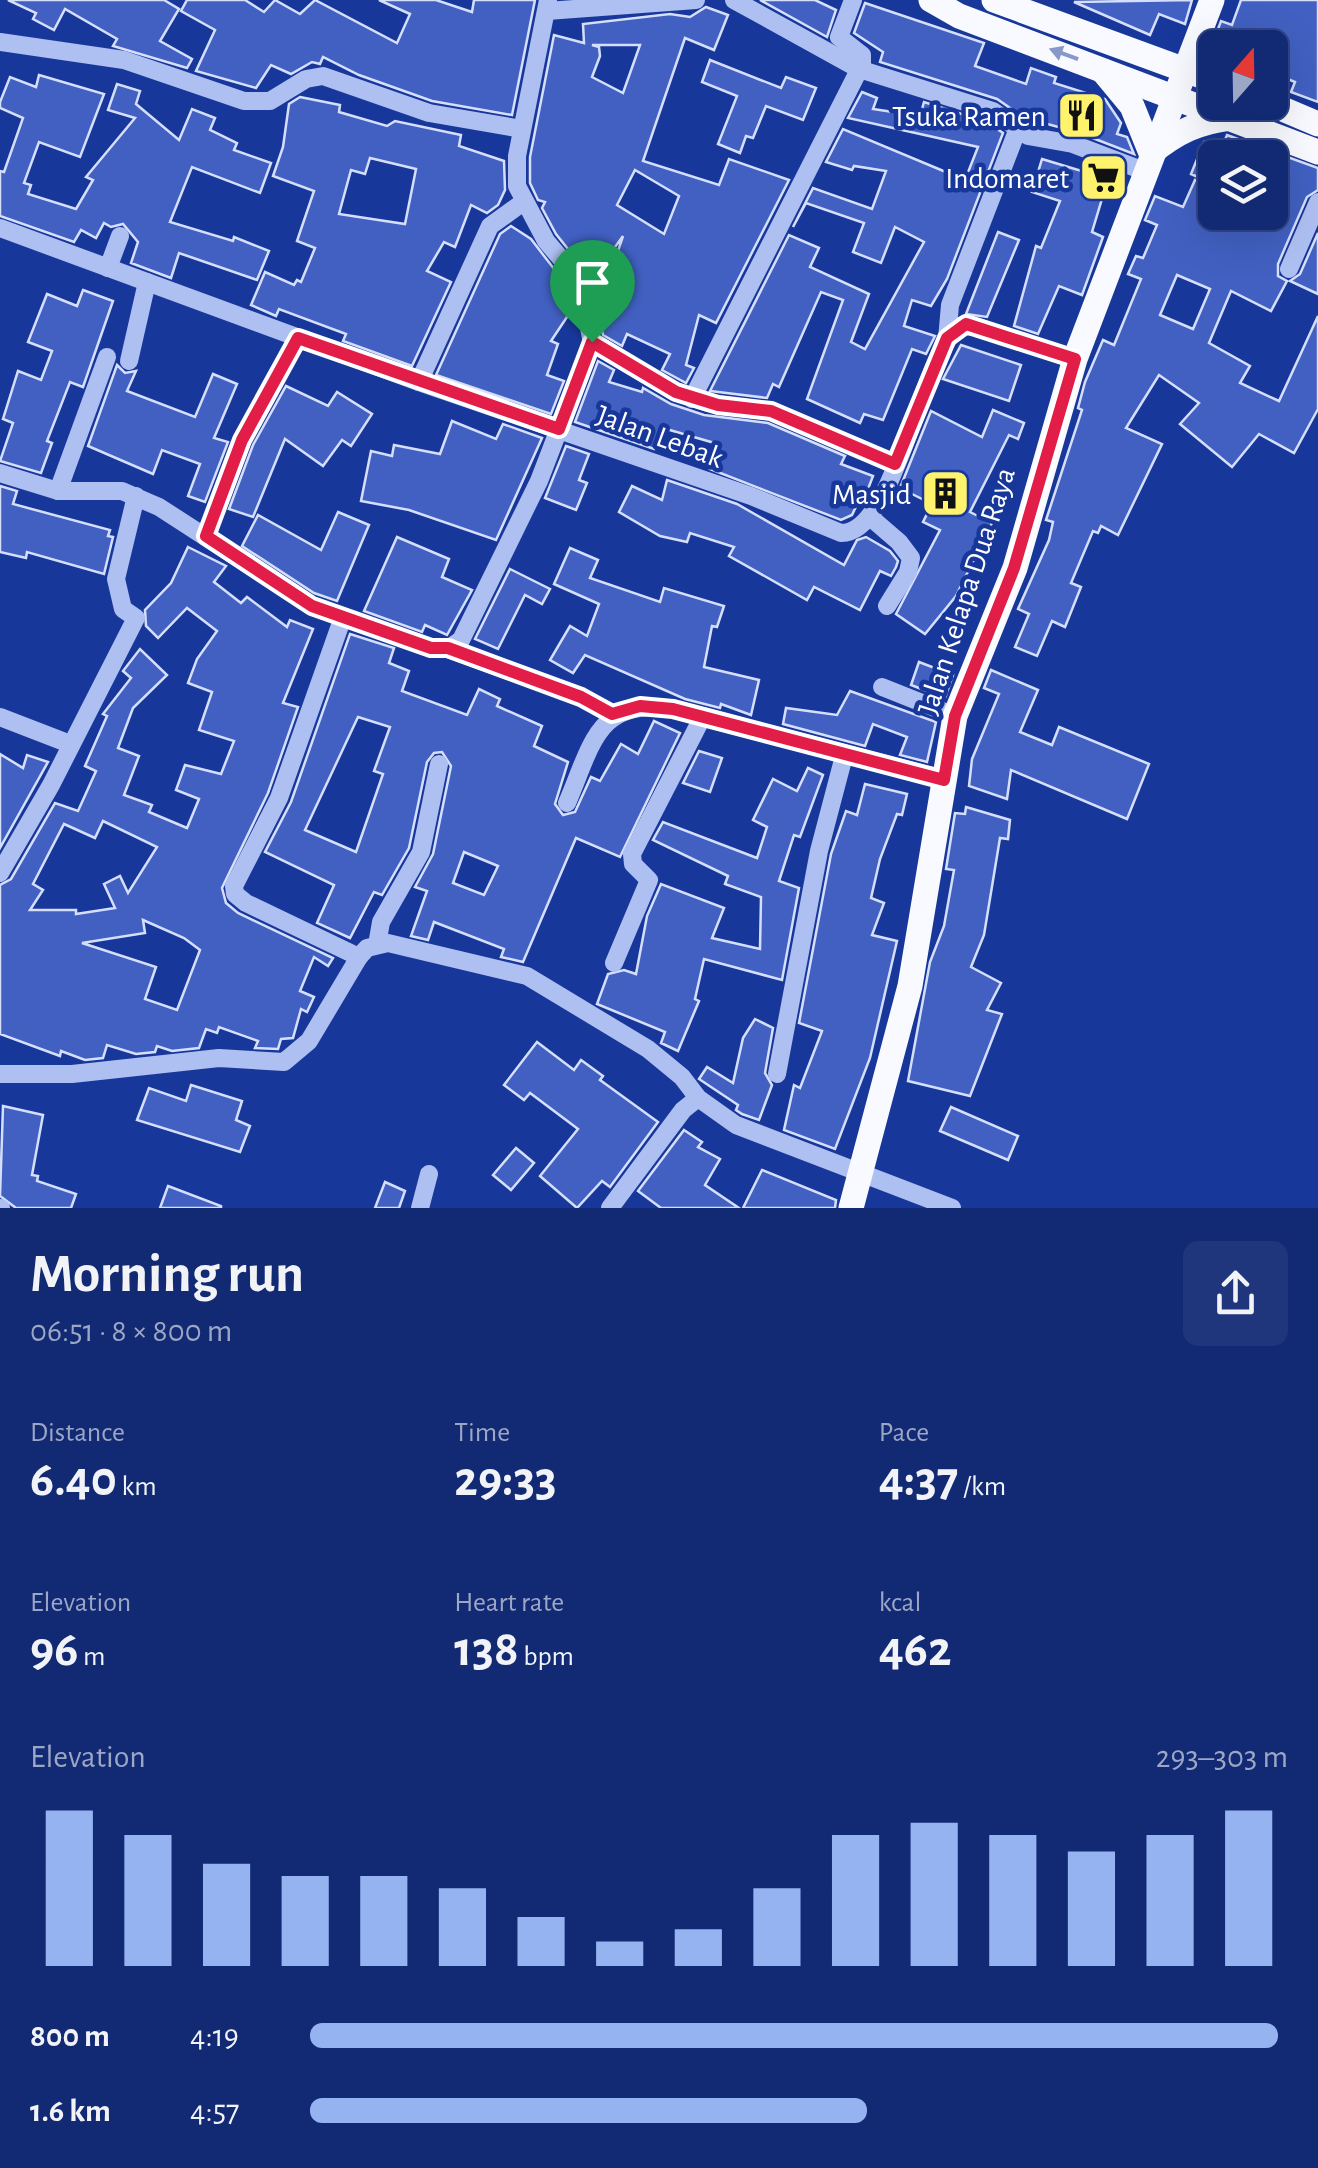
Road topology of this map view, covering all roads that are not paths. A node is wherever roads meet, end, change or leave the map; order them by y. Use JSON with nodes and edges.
{"nodes":[{"id":1,"x":696,"y":0,"type":"edge"},
{"id":2,"x":734,"y":0,"type":"edge"},
{"id":3,"x":853,"y":0,"type":"edge"},
{"id":4,"x":932,"y":0,"type":"edge"},
{"id":5,"x":994,"y":0,"type":"edge"},
{"id":6,"x":1212,"y":0,"type":"edge"},
{"id":7,"x":547,"y":5,"type":"edge"},
{"id":8,"x":0,"y":42,"type":"edge"},
{"id":9,"x":1100,"y":67,"type":"junction"},
{"id":10,"x":859,"y":70,"type":"junction"},
{"id":11,"x":1187,"y":70,"type":"junction"},
{"id":12,"x":1198,"y":74,"type":"edge"},
{"id":13,"x":1176,"y":94,"type":"junction"},
{"id":14,"x":1198,"y":102,"type":"edge"},
{"id":15,"x":1288,"y":111,"type":"edge"},
{"id":16,"x":1212,"y":120,"type":"edge"},
{"id":17,"x":1243,"y":120,"type":"edge"},
{"id":18,"x":1318,"y":124,"type":"edge"},
{"id":19,"x":522,"y":129,"type":"junction"},
{"id":20,"x":1017,"y":131,"type":"junction"},
{"id":21,"x":1318,"y":152,"type":"edge"},
{"id":22,"x":1148,"y":162,"type":"junction"},
{"id":23,"x":1318,"y":202,"type":"edge"},
{"id":24,"x":522,"y":203,"type":"junction"},
{"id":25,"x":0,"y":228,"type":"edge"},
{"id":26,"x":120,"y":236,"type":"dead end"},
{"id":27,"x":108,"y":268,"type":"junction"},
{"id":28,"x":1290,"y":269,"type":"dead end"},
{"id":29,"x":147,"y":282,"type":"junction"},
{"id":30,"x":298,"y":338,"type":"junction"},
{"id":31,"x":947,"y":338,"type":"junction"},
{"id":32,"x":592,"y":342,"type":"junction"},
{"id":33,"x":108,"y":357,"type":"dead end"},
{"id":34,"x":1075,"y":359,"type":"junction"},
{"id":35,"x":129,"y":360,"type":"dead end"},
{"id":36,"x":418,"y":382,"type":"junction"},
{"id":37,"x":692,"y":398,"type":"junction"},
{"id":38,"x":559,"y":429,"type":"junction"},
{"id":39,"x":895,"y":464,"type":"junction"},
{"id":40,"x":0,"y":473,"type":"edge"},
{"id":41,"x":58,"y":491,"type":"junction"},
{"id":42,"x":136,"y":496,"type":"junction"},
{"id":43,"x":870,"y":517,"type":"junction"},
{"id":44,"x":206,"y":536,"type":"junction"},
{"id":45,"x":887,"y":606,"type":"dead end"},
{"id":46,"x":343,"y":617,"type":"junction"},
{"id":47,"x":448,"y":648,"type":"junction"},
{"id":48,"x":882,"y":687,"type":"dead end"},
{"id":49,"x":612,"y":714,"type":"junction"},
{"id":50,"x":703,"y":716,"type":"junction"},
{"id":51,"x":955,"y":716,"type":"junction"},
{"id":52,"x":0,"y":717,"type":"edge"},
{"id":53,"x":70,"y":744,"type":"junction"},
{"id":54,"x":844,"y":756,"type":"junction"},
{"id":55,"x":439,"y":764,"type":"dead end"},
{"id":56,"x":944,"y":780,"type":"junction"},
{"id":57,"x":567,"y":803,"type":"dead end"},
{"id":58,"x":0,"y":872,"type":"edge"},
{"id":59,"x":377,"y":944,"type":"junction"},
{"id":60,"x":358,"y":957,"type":"junction"},
{"id":61,"x":614,"y":963,"type":"dead end"},
{"id":62,"x":0,"y":1074,"type":"edge"},
{"id":63,"x":777,"y":1074,"type":"dead end"},
{"id":64,"x":698,"y":1098,"type":"junction"},
{"id":65,"x":861,"y":1172,"type":"junction"},
{"id":66,"x":429,"y":1174,"type":"dead end"},
{"id":67,"x":420,"y":1208,"type":"edge"},
{"id":68,"x":610,"y":1208,"type":"edge"},
{"id":69,"x":851,"y":1208,"type":"edge"},
{"id":70,"x":952,"y":1208,"type":"edge"}],
"edges":[{"from":1,"to":7,"type":"street"},
{"from":2,"to":10,"type":"street"},
{"from":3,"to":10,"type":"street"},
{"from":9,"to":4,"type":"main road","one_way":true},
{"from":5,"to":11,"type":"main road"},
{"from":6,"to":11,"type":"main road","name":"Jalan Kelapa Dua Raya"},
{"from":7,"to":19,"type":"street"},
{"from":8,"to":19,"type":"street"},
{"from":9,"to":13,"type":"main road"},
{"from":9,"to":22,"type":"main road"},
{"from":10,"to":20,"type":"street"},
{"from":10,"to":37,"type":"street"},
{"from":11,"to":12,"type":"main road"},
{"from":11,"to":13,"type":"main road","name":"Jalan Kelapa Dua Raya"},
{"from":13,"to":14,"type":"main road"},
{"from":13,"to":22,"type":"main road","name":"Jalan Kelapa Dua Raya"},
{"from":15,"to":18,"type":"main road"},
{"from":16,"to":22,"type":"main road"},
{"from":17,"to":21,"type":"main road"},
{"from":19,"to":24,"type":"street"},
{"from":20,"to":22,"type":"street"},
{"from":20,"to":31,"type":"street"},
{"from":22,"to":34,"type":"main road","name":"Jalan Kelapa Dua Raya"},
{"from":23,"to":28,"type":"street"},
{"from":24,"to":32,"type":"street"},
{"from":24,"to":36,"type":"street"},
{"from":25,"to":27,"type":"street","name":"Jalan Lebak"},
{"from":26,"to":27,"type":"street"},
{"from":27,"to":29,"type":"street","name":"Jalan Lebak"},
{"from":29,"to":30,"type":"street","name":"Jalan Lebak"},
{"from":29,"to":35,"type":"street"},
{"from":30,"to":36,"type":"street","name":"Jalan Lebak"},
{"from":30,"to":44,"type":"street"},
{"from":31,"to":34,"type":"street"},
{"from":31,"to":39,"type":"street"},
{"from":32,"to":37,"type":"street"},
{"from":32,"to":38,"type":"street"},
{"from":33,"to":41,"type":"street"},
{"from":34,"to":51,"type":"main road","name":"Jalan Kelapa Dua Raya"},
{"from":36,"to":38,"type":"street","name":"Jalan Lebak"},
{"from":37,"to":39,"type":"street"},
{"from":38,"to":43,"type":"street","name":"Jalan Lebak"},
{"from":38,"to":47,"type":"street"},
{"from":39,"to":43,"type":"street"},
{"from":40,"to":41,"type":"street"},
{"from":41,"to":42,"type":"street"},
{"from":42,"to":44,"type":"street"},
{"from":42,"to":53,"type":"street"},
{"from":43,"to":45,"type":"street"},
{"from":44,"to":46,"type":"street"},
{"from":46,"to":47,"type":"street"},
{"from":46,"to":60,"type":"street"},
{"from":47,"to":49,"type":"street"},
{"from":48,"to":51,"type":"street"},
{"from":49,"to":50,"type":"street"},
{"from":49,"to":57,"type":"street"},
{"from":50,"to":54,"type":"street"},
{"from":50,"to":61,"type":"street"},
{"from":51,"to":56,"type":"main road","name":"Jalan Kelapa Dua Raya"},
{"from":52,"to":53,"type":"street"},
{"from":53,"to":58,"type":"street"},
{"from":54,"to":56,"type":"street"},
{"from":54,"to":63,"type":"street"},
{"from":55,"to":59,"type":"street"},
{"from":56,"to":65,"type":"main road","name":"Jalan Kelapa Dua Raya"},
{"from":59,"to":60,"type":"street"},
{"from":59,"to":64,"type":"street"},
{"from":60,"to":62,"type":"street"},
{"from":64,"to":65,"type":"street"},
{"from":64,"to":68,"type":"street"},
{"from":65,"to":69,"type":"main road","name":"Jalan Kelapa Dua Raya"},
{"from":65,"to":70,"type":"street"},
{"from":66,"to":67,"type":"street"}]}
